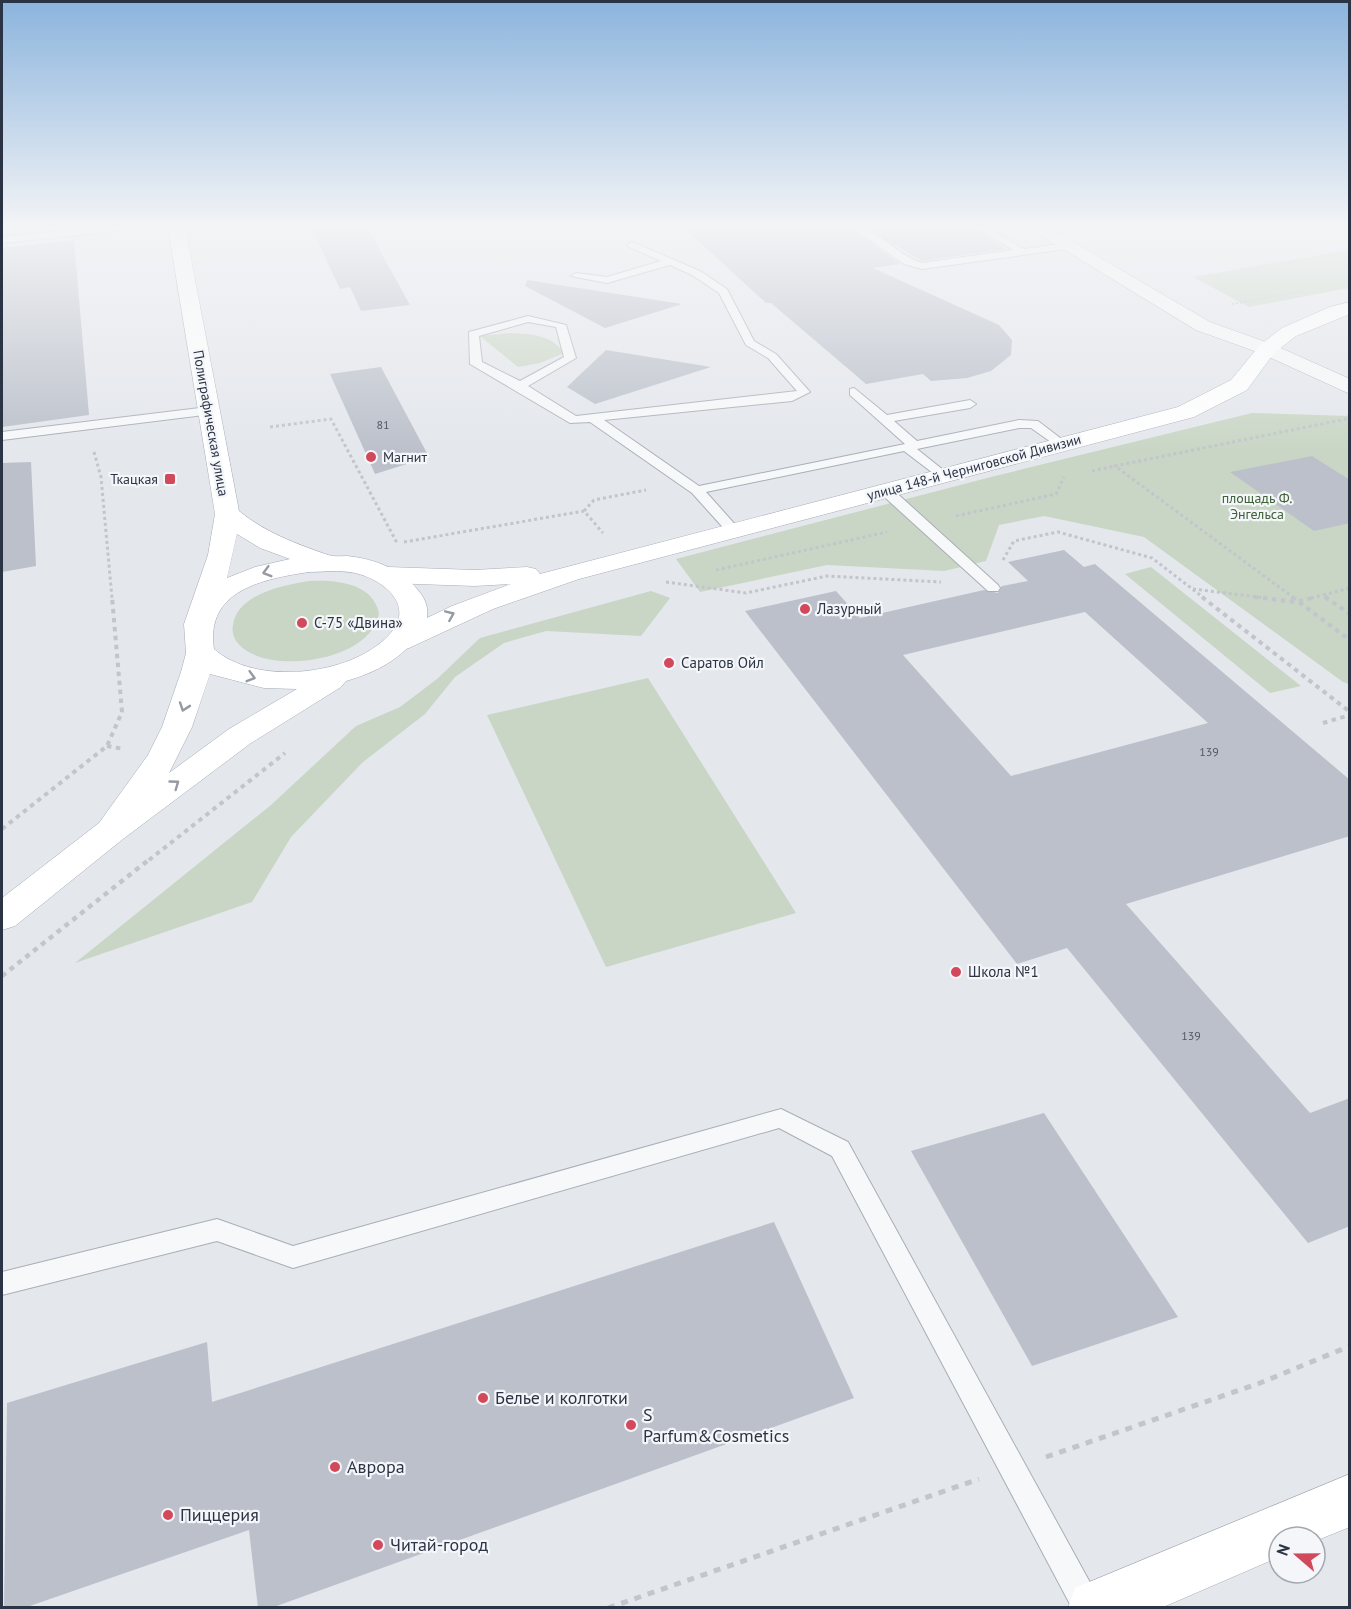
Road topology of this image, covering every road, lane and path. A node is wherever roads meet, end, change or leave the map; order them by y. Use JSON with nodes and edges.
{"nodes":[{"id":1,"x":189,"y":302,"type":"edge"},
{"id":2,"x":729,"y":302,"type":"edge"},
{"id":3,"x":1162,"y":302,"type":"edge"},
{"id":4,"x":1243,"y":302,"type":"edge"},
{"id":5,"x":1228,"y":305,"type":"dead end"},
{"id":6,"x":1350,"y":308,"type":"edge"},
{"id":7,"x":1267,"y":349,"type":"junction"},
{"id":8,"x":520,"y":386,"type":"junction"},
{"id":9,"x":1350,"y":388,"type":"edge"},
{"id":10,"x":854,"y":392,"type":"dead end"},
{"id":11,"x":970,"y":404,"type":"dead end"},
{"id":12,"x":208,"y":411,"type":"junction"},
{"id":13,"x":1350,"y":414,"type":"edge"},
{"id":14,"x":592,"y":418,"type":"junction"},
{"id":15,"x":885,"y":419,"type":"junction"},
{"id":16,"x":89,"y":425,"type":"junction"},
{"id":17,"x":270,"y":427,"type":"dead end"},
{"id":18,"x":2,"y":436,"type":"edge"},
{"id":19,"x":1062,"y":444,"type":"junction"},
{"id":20,"x":910,"y":446,"type":"junction"},
{"id":21,"x":1115,"y":466,"type":"junction"},
{"id":22,"x":1084,"y":473,"type":"dead end"},
{"id":23,"x":1074,"y":475,"type":"dead end"},
{"id":24,"x":942,"y":476,"type":"junction"},
{"id":25,"x":685,"y":483,"type":"junction"},
{"id":26,"x":697,"y":490,"type":"junction"},
{"id":27,"x":885,"y":490,"type":"junction"},
{"id":28,"x":584,"y":511,"type":"junction"},
{"id":29,"x":227,"y":514,"type":"junction"},
{"id":30,"x":922,"y":524,"type":"junction"},
{"id":31,"x":733,"y":530,"type":"junction"},
{"id":32,"x":607,"y":538,"type":"dead end"},
{"id":33,"x":328,"y":562,"type":"junction"},
{"id":34,"x":712,"y":571,"type":"dead end"},
{"id":35,"x":570,"y":573,"type":"junction"},
{"id":36,"x":388,"y":575,"type":"junction"},
{"id":37,"x":980,"y":577,"type":"junction"},
{"id":38,"x":677,"y":579,"type":"dead end"},
{"id":39,"x":666,"y":582,"type":"junction"},
{"id":40,"x":657,"y":584,"type":"dead end"},
{"id":41,"x":993,"y":588,"type":"dead end"},
{"id":42,"x":1350,"y":588,"type":"edge"},
{"id":43,"x":1192,"y":589,"type":"junction"},
{"id":44,"x":1323,"y":595,"type":"junction"},
{"id":45,"x":1296,"y":602,"type":"junction"},
{"id":46,"x":1350,"y":614,"type":"edge"},
{"id":47,"x":201,"y":616,"type":"junction"},
{"id":48,"x":1350,"y":640,"type":"edge"},
{"id":49,"x":399,"y":642,"type":"junction"},
{"id":50,"x":200,"y":651,"type":"junction"},
{"id":51,"x":345,"y":672,"type":"junction"},
{"id":52,"x":1350,"y":714,"type":"edge"},
{"id":53,"x":1323,"y":723,"type":"dead end"},
{"id":54,"x":293,"y":747,"type":"dead end"},
{"id":55,"x":2,"y":829,"type":"edge"},
{"id":56,"x":111,"y":831,"type":"junction"},
{"id":57,"x":2,"y":917,"type":"edge"},
{"id":58,"x":2,"y":976,"type":"edge"},
{"id":59,"x":2,"y":1284,"type":"edge"},
{"id":60,"x":1350,"y":1500,"type":"edge"},
{"id":61,"x":1089,"y":1608,"type":"edge"},
{"id":62,"x":1095,"y":1608,"type":"edge"}],
"edges":[{"from":1,"to":12,"type":"main road","name":"Полиграфическая улица"},
{"from":2,"to":14,"type":"lane"},
{"from":3,"to":7,"type":"street"},
{"from":4,"to":5,"type":"path"},
{"from":6,"to":7,"type":"main road","name":"улица 148-й Черниговской Дивизии"},
{"from":7,"to":9,"type":"street"},
{"from":7,"to":19,"type":"main road","name":"улица 148-й Черниговской Дивизии"},
{"from":8,"to":8,"type":"lane"},
{"from":8,"to":14,"type":"lane"},
{"from":10,"to":15,"type":"lane"},
{"from":11,"to":15,"type":"lane"},
{"from":12,"to":16,"type":"lane"},
{"from":12,"to":29,"type":"main road","name":"Полиграфическая улица"},
{"from":13,"to":21,"type":"path"},
{"from":14,"to":25,"type":"lane"},
{"from":15,"to":20,"type":"lane"},
{"from":16,"to":18,"type":"lane"},
{"from":16,"to":55,"type":"path"},
{"from":17,"to":28,"type":"path"},
{"from":19,"to":20,"type":"lane"},
{"from":19,"to":24,"type":"main road","name":"улица 148-й Черниговской Дивизии"},
{"from":20,"to":24,"type":"lane"},
{"from":20,"to":26,"type":"lane"},
{"from":21,"to":22,"type":"path"},
{"from":21,"to":45,"type":"path"},
{"from":23,"to":30,"type":"path"},
{"from":24,"to":27,"type":"main road","name":"улица 148-й Черниговской Дивизии"},
{"from":25,"to":26,"type":"lane"},
{"from":25,"to":28,"type":"path"},
{"from":26,"to":31,"type":"lane"},
{"from":27,"to":30,"type":"lane"},
{"from":27,"to":31,"type":"main road","name":"улица 148-й Черниговской Дивизии"},
{"from":28,"to":32,"type":"path"},
{"from":29,"to":33,"type":"main road","name":"Полиграфическая улица"},
{"from":29,"to":47,"type":"main road","name":"Полиграфическая улица"},
{"from":30,"to":34,"type":"path"},
{"from":30,"to":37,"type":"lane"},
{"from":31,"to":35,"type":"main road","name":"улица 148-й Черниговской Дивизии"},
{"from":33,"to":36,"type":"main road","name":"Полиграфическая улица"},
{"from":33,"to":47,"type":"main road","name":"Полиграфическая улица","one_way":true},
{"from":35,"to":36,"type":"main road","name":"улица 148-й Черниговской Дивизии"},
{"from":49,"to":35,"type":"main road","name":"улица 148-й Черниговской Дивизии","one_way":true},
{"from":36,"to":49,"type":"main road","name":"Полиграфическая улица"},
{"from":37,"to":39,"type":"path"},
{"from":37,"to":41,"type":"lane"},
{"from":37,"to":43,"type":"path"},
{"from":38,"to":39,"type":"path"},
{"from":39,"to":40,"type":"path"},
{"from":42,"to":44,"type":"path"},
{"from":43,"to":45,"type":"path"},
{"from":43,"to":52,"type":"path"},
{"from":44,"to":45,"type":"path"},
{"from":44,"to":46,"type":"path"},
{"from":45,"to":48,"type":"path"},
{"from":47,"to":50,"type":"main road","name":"Полиграфическая улица"},
{"from":49,"to":51,"type":"main road","name":"Полиграфическая улица"},
{"from":50,"to":51,"type":"main road","name":"Полиграфическая улица","one_way":true},
{"from":50,"to":56,"type":"main road","name":"Полиграфическая улица","one_way":true},
{"from":56,"to":51,"type":"main road","name":"Полиграфическая улица","one_way":true},
{"from":52,"to":53,"type":"path"},
{"from":54,"to":58,"type":"path"},
{"from":56,"to":57,"type":"main road","name":"Полиграфическая улица"},
{"from":59,"to":61,"type":"lane"},
{"from":60,"to":62,"type":"main road"}]}
